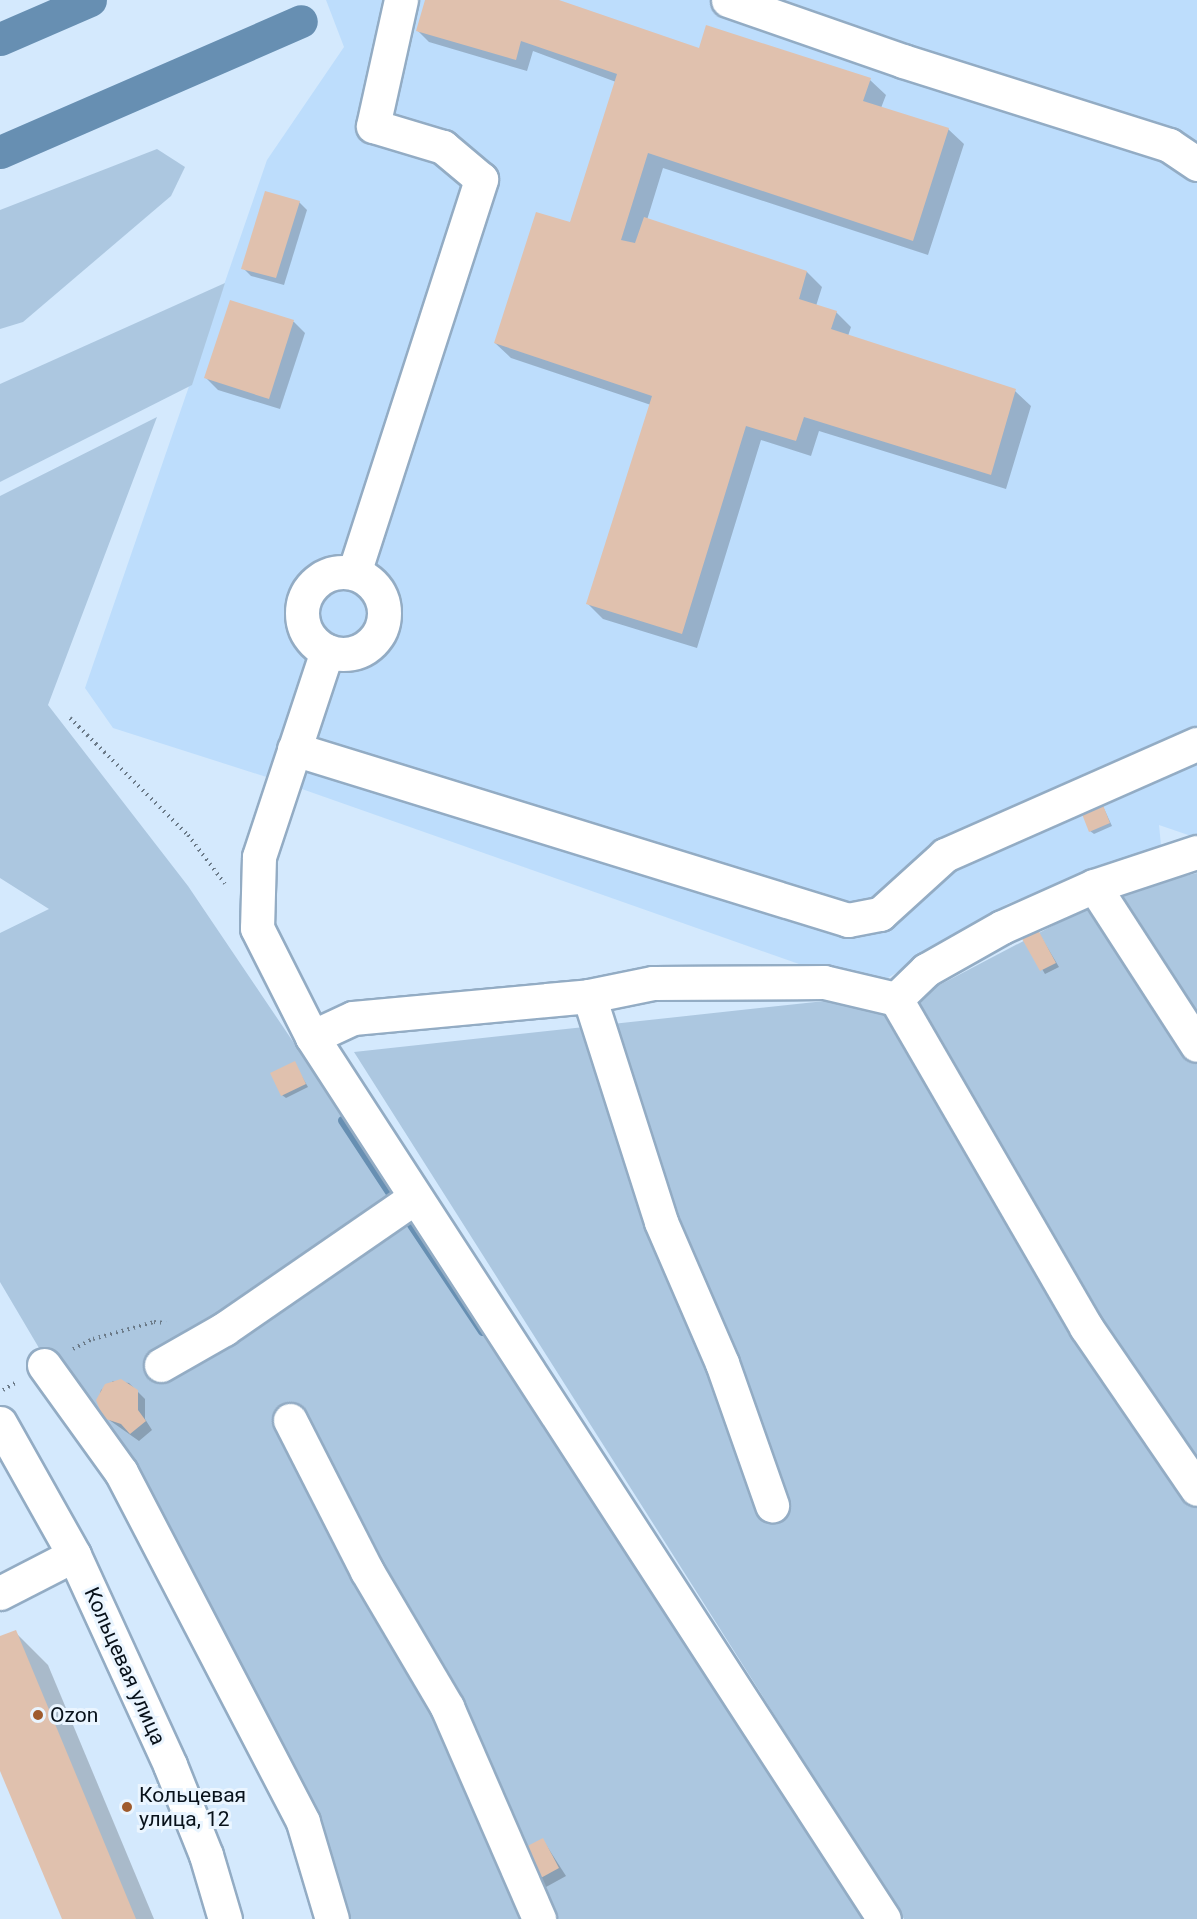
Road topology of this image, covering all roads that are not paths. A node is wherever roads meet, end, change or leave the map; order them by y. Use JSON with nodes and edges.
{"nodes":[{"id":1,"x":401,"y":0,"type":"edge"},
{"id":2,"x":728,"y":0,"type":"edge"},
{"id":3,"x":1197,"y":164,"type":"edge"},
{"id":4,"x":354,"y":573,"type":"junction"},
{"id":5,"x":327,"y":651,"type":"junction"},
{"id":6,"x":1197,"y":744,"type":"edge"},
{"id":7,"x":294,"y":749,"type":"junction"},
{"id":8,"x":1197,"y":852,"type":"edge"},
{"id":9,"x":1094,"y":886,"type":"junction"},
{"id":10,"x":589,"y":996,"type":"junction"},
{"id":11,"x":896,"y":999,"type":"junction"},
{"id":12,"x":312,"y":1037,"type":"junction"},
{"id":13,"x":1197,"y":1045,"type":"edge"},
{"id":14,"x":414,"y":1198,"type":"junction"},
{"id":15,"x":44,"y":1365,"type":"road end"},
{"id":16,"x":161,"y":1365,"type":"dead end"},
{"id":17,"x":290,"y":1420,"type":"dead end"},
{"id":18,"x":0,"y":1423,"type":"edge"},
{"id":19,"x":1197,"y":1489,"type":"edge"},
{"id":20,"x":772,"y":1505,"type":"dead end"},
{"id":21,"x":74,"y":1555,"type":"junction"},
{"id":22,"x":0,"y":1593,"type":"edge"},
{"id":23,"x":225,"y":1919,"type":"edge"},
{"id":24,"x":332,"y":1919,"type":"edge"},
{"id":25,"x":539,"y":1919,"type":"edge"},
{"id":26,"x":884,"y":1919,"type":"edge"}],
"edges":[{"from":1,"to":4,"type":"street"},
{"from":2,"to":3,"type":"street"},
{"from":4,"to":5,"type":"street"},
{"from":4,"to":5,"type":"street"},
{"from":5,"to":7,"type":"street"},
{"from":6,"to":7,"type":"street"},
{"from":7,"to":12,"type":"street"},
{"from":8,"to":9,"type":"street"},
{"from":9,"to":11,"type":"street"},
{"from":9,"to":13,"type":"street"},
{"from":10,"to":11,"type":"street"},
{"from":10,"to":12,"type":"street"},
{"from":10,"to":20,"type":"street"},
{"from":11,"to":19,"type":"street"},
{"from":12,"to":14,"type":"street"},
{"from":14,"to":16,"type":"street"},
{"from":14,"to":26,"type":"street"},
{"from":15,"to":24,"type":"street"},
{"from":17,"to":25,"type":"street"},
{"from":18,"to":21,"type":"street","name":"Кольцевая улица"},
{"from":21,"to":22,"type":"street"},
{"from":21,"to":23,"type":"street","name":"Кольцевая улица"}]}
